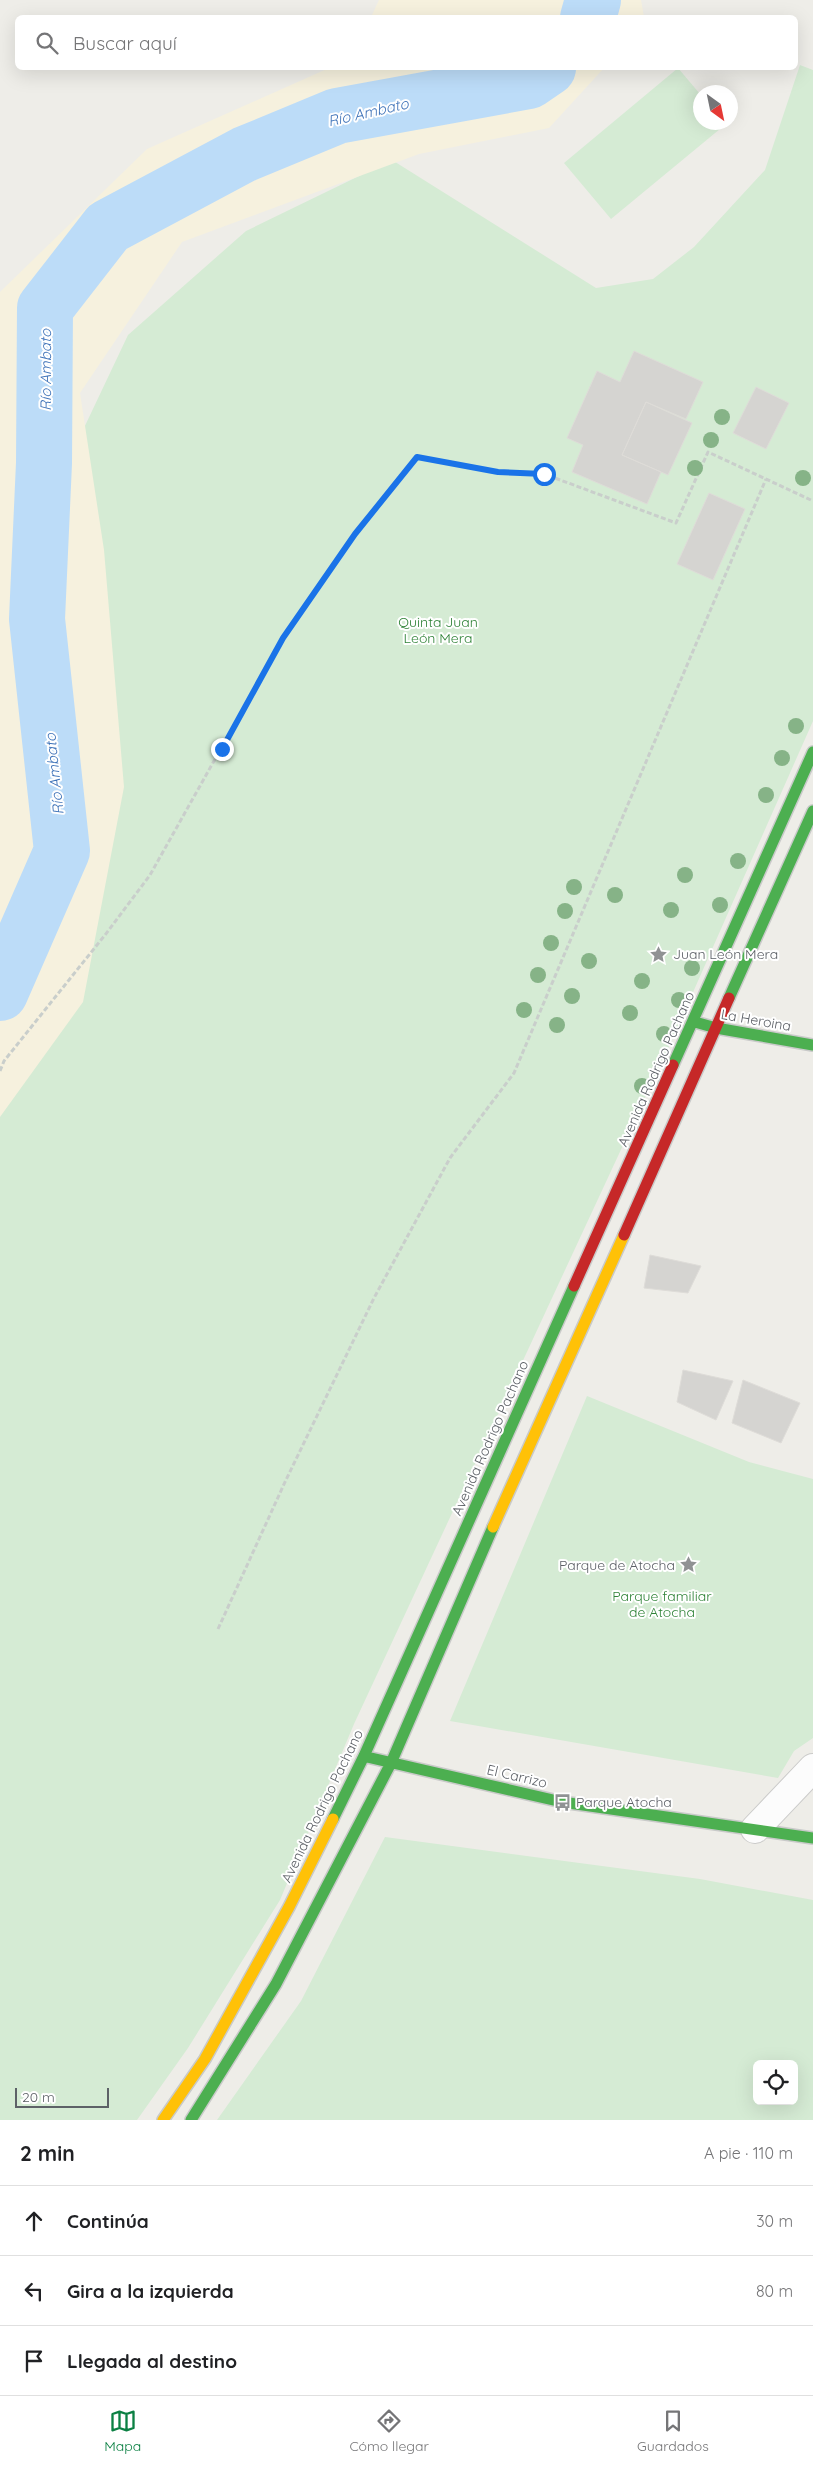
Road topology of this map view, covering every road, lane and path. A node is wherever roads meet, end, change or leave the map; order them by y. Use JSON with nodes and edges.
{"nodes":[{"id":1,"x":766,"y":480,"type":"junction"},
{"id":2,"x":813,"y":501,"type":"edge"},
{"id":3,"x":813,"y":752,"type":"edge"},
{"id":4,"x":813,"y":811,"type":"edge"},
{"id":5,"x":693,"y":1022,"type":"junction"},
{"id":6,"x":716,"y":1028,"type":"junction"},
{"id":7,"x":813,"y":1045,"type":"edge"},
{"id":8,"x":0,"y":1072,"type":"edge"},
{"id":9,"x":218,"y":1629,"type":"dead end"},
{"id":10,"x":364,"y":1756,"type":"junction"},
{"id":11,"x":391,"y":1763,"type":"junction"},
{"id":12,"x":813,"y":1768,"type":"edge"},
{"id":13,"x":755,"y":1829,"type":"junction"},
{"id":14,"x":813,"y":1838,"type":"edge"},
{"id":15,"x":163,"y":2120,"type":"edge"},
{"id":16,"x":191,"y":2120,"type":"edge"}],
"edges":[{"from":1,"to":2,"type":"path"},
{"from":1,"to":8,"type":"path"},
{"from":1,"to":9,"type":"path"},
{"from":3,"to":5,"type":"main road","name":"Avenida Rodrigo Pachano"},
{"from":4,"to":6,"type":"main road"},
{"from":5,"to":6,"type":"main road","name":"La Heroina"},
{"from":5,"to":10,"type":"main road","name":"Avenida Rodrigo Pachano"},
{"from":6,"to":7,"type":"main road","name":"La Heroina"},
{"from":6,"to":11,"type":"main road"},
{"from":10,"to":11,"type":"main road","name":"El Carrizo"},
{"from":10,"to":15,"type":"main road","name":"Avenida Rodrigo Pachano"},
{"from":11,"to":13,"type":"main road","name":"El Carrizo"},
{"from":11,"to":16,"type":"main road"},
{"from":12,"to":13,"type":"street"},
{"from":13,"to":14,"type":"main road","name":"El Carrizo"}]}
